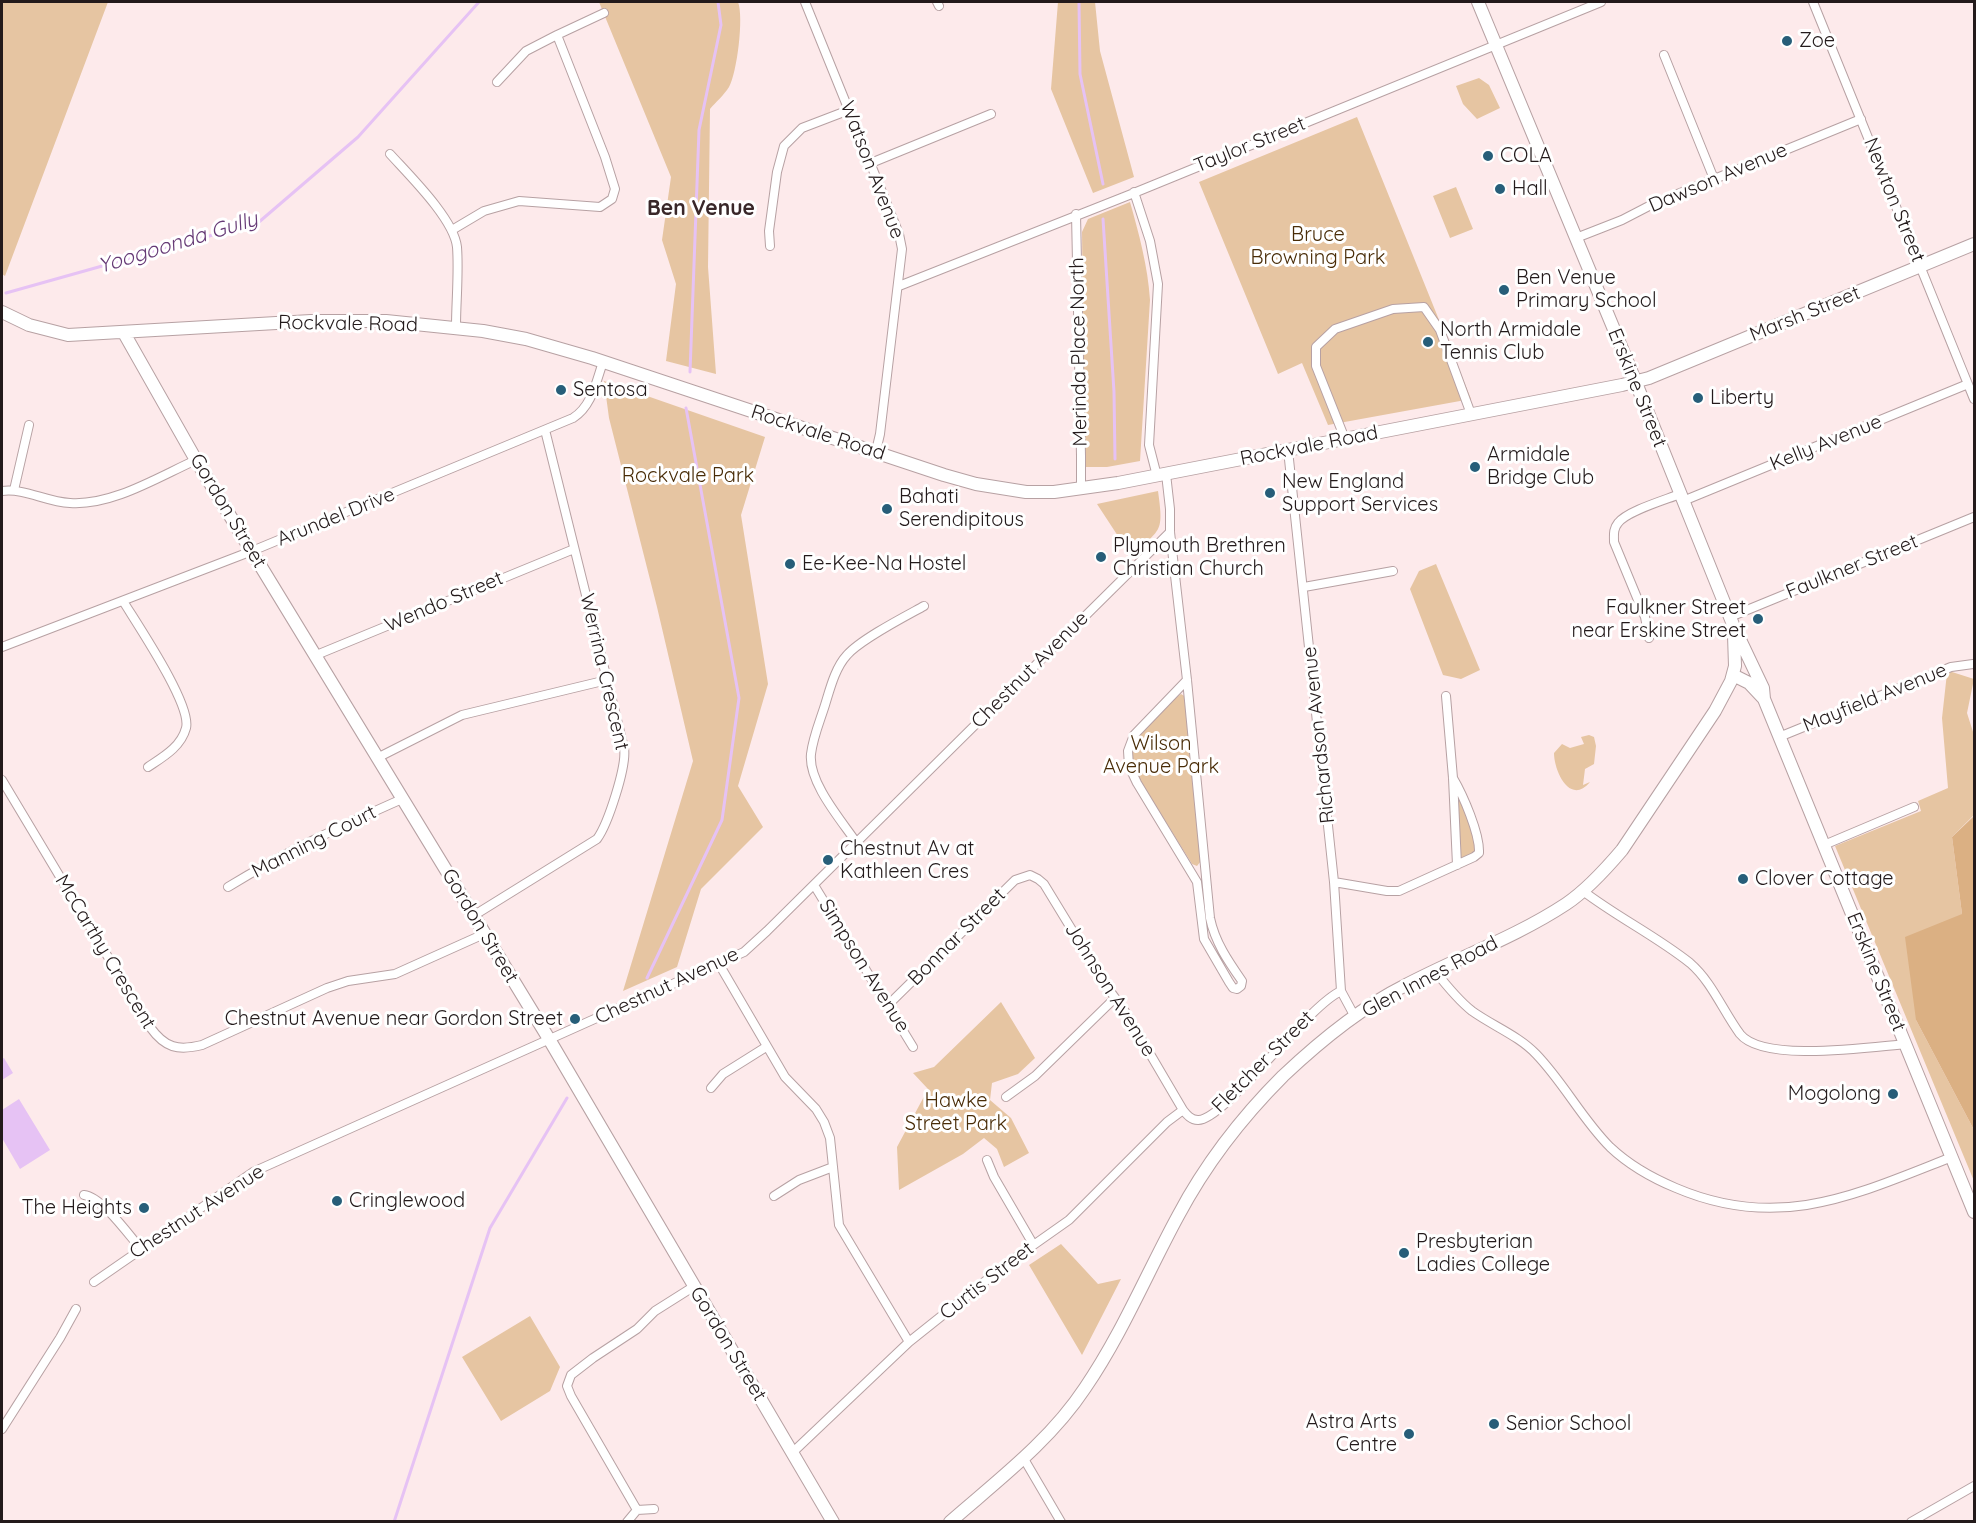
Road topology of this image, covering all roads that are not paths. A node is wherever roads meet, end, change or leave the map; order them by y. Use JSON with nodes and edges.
{"nodes":[{"id":1,"x":805,"y":2,"type":"edge"},
{"id":2,"x":1478,"y":2,"type":"edge"},
{"id":3,"x":1601,"y":2,"type":"edge"},
{"id":4,"x":1813,"y":2,"type":"edge"},
{"id":5,"x":604,"y":13,"type":"dead end"},
{"id":6,"x":557,"y":35,"type":"junction"},
{"id":7,"x":1496,"y":44,"type":"junction"},
{"id":8,"x":1664,"y":56,"type":"dead end"},
{"id":9,"x":497,"y":81,"type":"dead end"},
{"id":10,"x":849,"y":110,"type":"junction"},
{"id":11,"x":991,"y":114,"type":"dead end"},
{"id":12,"x":1861,"y":119,"type":"junction"},
{"id":13,"x":390,"y":153,"type":"dead end"},
{"id":14,"x":871,"y":163,"type":"junction"},
{"id":15,"x":1714,"y":179,"type":"junction"},
{"id":16,"x":1134,"y":192,"type":"junction"},
{"id":17,"x":1076,"y":214,"type":"junction"},
{"id":18,"x":453,"y":230,"type":"junction"},
{"id":19,"x":1576,"y":238,"type":"junction"},
{"id":20,"x":1974,"y":244,"type":"edge"},
{"id":21,"x":770,"y":246,"type":"dead end"},
{"id":22,"x":1921,"y":266,"type":"junction"},
{"id":23,"x":899,"y":286,"type":"junction"},
{"id":24,"x":2,"y":312,"type":"edge"},
{"id":25,"x":456,"y":327,"type":"junction"},
{"id":26,"x":124,"y":333,"type":"junction"},
{"id":27,"x":603,"y":362,"type":"junction"},
{"id":28,"x":1635,"y":382,"type":"junction"},
{"id":29,"x":1968,"y":384,"type":"junction"},
{"id":30,"x":1974,"y":399,"type":"edge"},
{"id":31,"x":1471,"y":414,"type":"junction"},
{"id":32,"x":29,"y":424,"type":"dead end"},
{"id":33,"x":545,"y":430,"type":"junction"},
{"id":34,"x":1345,"y":439,"type":"junction"},
{"id":35,"x":1288,"y":450,"type":"junction"},
{"id":36,"x":876,"y":451,"type":"junction"},
{"id":37,"x":196,"y":460,"type":"junction"},
{"id":38,"x":1161,"y":475,"type":"junction"},
{"id":39,"x":1080,"y":489,"type":"junction"},
{"id":40,"x":14,"y":490,"type":"junction"},
{"id":41,"x":2,"y":491,"type":"edge"},
{"id":42,"x":1682,"y":497,"type":"junction"},
{"id":43,"x":1974,"y":518,"type":"edge"},
{"id":44,"x":1170,"y":532,"type":"junction"},
{"id":45,"x":574,"y":549,"type":"junction"},
{"id":46,"x":252,"y":551,"type":"junction"},
{"id":47,"x":1393,"y":571,"type":"dead end"},
{"id":48,"x":1304,"y":587,"type":"junction"},
{"id":49,"x":123,"y":601,"type":"junction"},
{"id":50,"x":924,"y":606,"type":"dead end"},
{"id":51,"x":1732,"y":622,"type":"junction"},
{"id":52,"x":1649,"y":638,"type":"dead end"},
{"id":53,"x":2,"y":647,"type":"edge"},
{"id":54,"x":314,"y":656,"type":"junction"},
{"id":55,"x":1973,"y":664,"type":"dead end"},
{"id":56,"x":1734,"y":670,"type":"junction"},
{"id":57,"x":1757,"y":675,"type":"junction"},
{"id":58,"x":607,"y":680,"type":"junction"},
{"id":59,"x":1187,"y":680,"type":"junction"},
{"id":60,"x":1446,"y":696,"type":"dead end"},
{"id":61,"x":1764,"y":699,"type":"junction"},
{"id":62,"x":1779,"y":737,"type":"junction"},
{"id":63,"x":377,"y":758,"type":"junction"},
{"id":64,"x":148,"y":767,"type":"dead end"},
{"id":65,"x":1453,"y":778,"type":"junction"},
{"id":66,"x":2,"y":780,"type":"edge"},
{"id":67,"x":402,"y":799,"type":"junction"},
{"id":68,"x":1914,"y":807,"type":"dead end"},
{"id":69,"x":856,"y":842,"type":"junction"},
{"id":70,"x":1824,"y":845,"type":"junction"},
{"id":71,"x":1456,"y":865,"type":"junction"},
{"id":72,"x":1030,"y":875,"type":"joint"},
{"id":73,"x":1207,"y":880,"type":"junction"},
{"id":74,"x":1197,"y":882,"type":"junction"},
{"id":75,"x":1334,"y":882,"type":"junction"},
{"id":76,"x":814,"y":885,"type":"junction"},
{"id":77,"x":228,"y":887,"type":"dead end"},
{"id":78,"x":1583,"y":891,"type":"junction"},
{"id":79,"x":473,"y":916,"type":"junction"},
{"id":80,"x":1206,"y":919,"type":"junction"},
{"id":81,"x":484,"y":934,"type":"junction"},
{"id":82,"x":1224,"y":954,"type":"junction"},
{"id":83,"x":1215,"y":959,"type":"junction"},
{"id":84,"x":719,"y":964,"type":"junction"},
{"id":85,"x":1435,"y":971,"type":"junction"},
{"id":86,"x":1341,"y":991,"type":"junction"},
{"id":87,"x":1115,"y":998,"type":"junction"},
{"id":88,"x":888,"y":1005,"type":"junction"},
{"id":89,"x":1355,"y":1017,"type":"junction"},
{"id":90,"x":549,"y":1040,"type":"junction"},
{"id":91,"x":1906,"y":1044,"type":"junction"},
{"id":92,"x":766,"y":1047,"type":"junction"},
{"id":93,"x":914,"y":1047,"type":"dead end"},
{"id":94,"x":711,"y":1088,"type":"dead end"},
{"id":95,"x":1006,"y":1097,"type":"dead end"},
{"id":96,"x":1183,"y":1110,"type":"junction"},
{"id":97,"x":1952,"y":1157,"type":"junction"},
{"id":98,"x":987,"y":1160,"type":"dead end"},
{"id":99,"x":833,"y":1167,"type":"junction"},
{"id":100,"x":84,"y":1195,"type":"dead end"},
{"id":101,"x":774,"y":1196,"type":"dead end"},
{"id":102,"x":1974,"y":1212,"type":"edge"},
{"id":103,"x":1034,"y":1244,"type":"junction"},
{"id":104,"x":141,"y":1249,"type":"junction"},
{"id":105,"x":94,"y":1282,"type":"dead end"},
{"id":106,"x":693,"y":1287,"type":"junction"},
{"id":107,"x":76,"y":1309,"type":"dead end"},
{"id":108,"x":909,"y":1342,"type":"junction"},
{"id":109,"x":2,"y":1429,"type":"edge"},
{"id":110,"x":792,"y":1453,"type":"junction"},
{"id":111,"x":1024,"y":1459,"type":"junction"},
{"id":112,"x":1974,"y":1486,"type":"edge"},
{"id":113,"x":654,"y":1509,"type":"dead end"},
{"id":114,"x":637,"y":1510,"type":"junction"},
{"id":115,"x":627,"y":1521,"type":"edge"},
{"id":116,"x":833,"y":1521,"type":"edge"},
{"id":117,"x":950,"y":1521,"type":"edge"},
{"id":118,"x":1061,"y":1521,"type":"edge"},
{"id":119,"x":1911,"y":1521,"type":"edge"}],
"edges":[{"from":1,"to":10,"type":"street","name":"Watson Avenue"},
{"from":2,"to":7,"type":"street","name":"Erskine Street"},
{"from":3,"to":7,"type":"street","name":"Taylor Street"},
{"from":4,"to":12,"type":"street","name":"Newton Street"},
{"from":5,"to":6,"type":"street"},
{"from":6,"to":9,"type":"street"},
{"from":6,"to":18,"type":"street"},
{"from":7,"to":16,"type":"street","name":"Taylor Street"},
{"from":7,"to":19,"type":"street","name":"Erskine Street"},
{"from":8,"to":15,"type":"street"},
{"from":10,"to":14,"type":"street","name":"Watson Avenue"},
{"from":10,"to":21,"type":"street"},
{"from":11,"to":14,"type":"street"},
{"from":12,"to":15,"type":"street","name":"Dawson Avenue"},
{"from":12,"to":22,"type":"street","name":"Newton Street"},
{"from":13,"to":18,"type":"street"},
{"from":14,"to":23,"type":"street","name":"Watson Avenue"},
{"from":15,"to":19,"type":"street","name":"Dawson Avenue"},
{"from":16,"to":17,"type":"street","name":"Taylor Street"},
{"from":16,"to":38,"type":"street"},
{"from":17,"to":23,"type":"street","name":"Taylor Street"},
{"from":17,"to":39,"type":"street","name":"Merinda Place North"},
{"from":18,"to":25,"type":"street"},
{"from":19,"to":28,"type":"street","name":"Erskine Street"},
{"from":20,"to":22,"type":"street","name":"Marsh Street"},
{"from":22,"to":28,"type":"street","name":"Marsh Street"},
{"from":22,"to":29,"type":"street","name":"Newton Street"},
{"from":23,"to":36,"type":"street","name":"Watson Avenue"},
{"from":24,"to":26,"type":"street","name":"Rockvale Road"},
{"from":25,"to":26,"type":"street","name":"Rockvale Road"},
{"from":25,"to":27,"type":"street","name":"Rockvale Road"},
{"from":26,"to":37,"type":"street","name":"Gordon Street"},
{"from":27,"to":33,"type":"street","name":"Arundel Drive"},
{"from":27,"to":36,"type":"street","name":"Rockvale Road"},
{"from":28,"to":31,"type":"street","name":"Rockvale Road"},
{"from":28,"to":42,"type":"street","name":"Erskine Street"},
{"from":29,"to":30,"type":"street","name":"Newton Street"},
{"from":29,"to":42,"type":"street","name":"Kelly Avenue"},
{"from":31,"to":34,"type":"street","name":"Rockvale Road"},
{"from":31,"to":34,"type":"street"},
{"from":32,"to":40,"type":"street"},
{"from":33,"to":45,"type":"street","name":"Werrina Crescent"},
{"from":33,"to":46,"type":"street","name":"Arundel Drive"},
{"from":34,"to":35,"type":"street","name":"Rockvale Road"},
{"from":35,"to":38,"type":"street","name":"Rockvale Road"},
{"from":35,"to":48,"type":"street","name":"Richardson Avenue"},
{"from":36,"to":39,"type":"street","name":"Rockvale Road"},
{"from":37,"to":40,"type":"street"},
{"from":37,"to":46,"type":"street","name":"Gordon Street"},
{"from":38,"to":39,"type":"street","name":"Rockvale Road"},
{"from":38,"to":44,"type":"street"},
{"from":40,"to":41,"type":"street"},
{"from":42,"to":51,"type":"street","name":"Erskine Street"},
{"from":42,"to":52,"type":"street","name":"Kelly Avenue"},
{"from":43,"to":51,"type":"street","name":"Faulkner Street"},
{"from":44,"to":59,"type":"street"},
{"from":44,"to":69,"type":"street","name":"Chestnut Avenue"},
{"from":45,"to":54,"type":"street","name":"Wendo Street"},
{"from":45,"to":58,"type":"street","name":"Werrina Crescent"},
{"from":46,"to":49,"type":"street","name":"Arundel Drive"},
{"from":46,"to":54,"type":"street","name":"Gordon Street"},
{"from":47,"to":48,"type":"street"},
{"from":48,"to":75,"type":"street","name":"Richardson Avenue"},
{"from":49,"to":53,"type":"street","name":"Arundel Drive"},
{"from":49,"to":64,"type":"street"},
{"from":50,"to":69,"type":"street"},
{"from":51,"to":56,"type":"street","name":"Glen Innes Road"},
{"from":51,"to":57,"type":"street","name":"Erskine Street"},
{"from":54,"to":63,"type":"street","name":"Gordon Street"},
{"from":55,"to":62,"type":"street","name":"Mayfield Avenue"},
{"from":56,"to":57,"type":"street"},
{"from":56,"to":61,"type":"street","name":"Erskine Street"},
{"from":56,"to":78,"type":"street","name":"Glen Innes Road"},
{"from":57,"to":61,"type":"street","name":"Erskine Street"},
{"from":58,"to":63,"type":"street"},
{"from":58,"to":79,"type":"street","name":"Werrina Crescent"},
{"from":59,"to":73,"type":"street"},
{"from":59,"to":74,"type":"street"},
{"from":60,"to":65,"type":"street"},
{"from":61,"to":62,"type":"street","name":"Erskine Street"},
{"from":62,"to":70,"type":"street","name":"Erskine Street"},
{"from":63,"to":67,"type":"street","name":"Gordon Street"},
{"from":65,"to":71,"type":"street"},
{"from":65,"to":71,"type":"street"},
{"from":66,"to":81,"type":"street","name":"McCarthy Crescent"},
{"from":67,"to":77,"type":"street","name":"Manning Court"},
{"from":67,"to":79,"type":"street","name":"Gordon Street"},
{"from":68,"to":70,"type":"street"},
{"from":69,"to":76,"type":"street","name":"Chestnut Avenue"},
{"from":70,"to":91,"type":"street","name":"Erskine Street"},
{"from":71,"to":75,"type":"street"},
{"from":72,"to":87,"type":"street","name":"Johnson Avenue"},
{"from":72,"to":88,"type":"street","name":"Bonnar Street"},
{"from":73,"to":74,"type":"street"},
{"from":73,"to":80,"type":"street"},
{"from":74,"to":80,"type":"street"},
{"from":75,"to":86,"type":"street","name":"Richardson Avenue"},
{"from":76,"to":84,"type":"street","name":"Chestnut Avenue"},
{"from":76,"to":88,"type":"street","name":"Simpson Avenue"},
{"from":78,"to":85,"type":"street","name":"Glen Innes Road"},
{"from":78,"to":91,"type":"street"},
{"from":79,"to":81,"type":"street","name":"Gordon Street"},
{"from":80,"to":82,"type":"street"},
{"from":80,"to":83,"type":"street"},
{"from":81,"to":90,"type":"street","name":"Gordon Street"},
{"from":82,"to":83,"type":"street"},
{"from":82,"to":83,"type":"street"},
{"from":84,"to":90,"type":"street","name":"Chestnut Avenue"},
{"from":84,"to":92,"type":"street"},
{"from":85,"to":89,"type":"street","name":"Glen Innes Road"},
{"from":85,"to":97,"type":"street"},
{"from":86,"to":89,"type":"street","name":"Richardson Avenue"},
{"from":86,"to":96,"type":"street","name":"Fletcher Street"},
{"from":87,"to":95,"type":"street"},
{"from":87,"to":96,"type":"street","name":"Johnson Avenue"},
{"from":88,"to":93,"type":"street","name":"Simpson Avenue"},
{"from":89,"to":111,"type":"street","name":"Glen Innes Road"},
{"from":90,"to":104,"type":"street","name":"Chestnut Avenue"},
{"from":90,"to":106,"type":"street","name":"Gordon Street"},
{"from":91,"to":97,"type":"street","name":"Erskine Street"},
{"from":92,"to":94,"type":"street"},
{"from":92,"to":99,"type":"street"},
{"from":96,"to":103,"type":"street","name":"Curtis Street"},
{"from":97,"to":102,"type":"street","name":"Erskine Street"},
{"from":98,"to":103,"type":"street"},
{"from":99,"to":101,"type":"street"},
{"from":99,"to":108,"type":"street"},
{"from":100,"to":104,"type":"street"},
{"from":103,"to":108,"type":"street","name":"Curtis Street"},
{"from":104,"to":105,"type":"street","name":"Chestnut Avenue"},
{"from":106,"to":110,"type":"street","name":"Gordon Street"},
{"from":106,"to":114,"type":"street"},
{"from":107,"to":109,"type":"street"},
{"from":108,"to":110,"type":"street","name":"Curtis Street"},
{"from":110,"to":116,"type":"street","name":"Gordon Street"},
{"from":111,"to":117,"type":"street","name":"Glen Innes Road"},
{"from":111,"to":118,"type":"street"},
{"from":112,"to":119,"type":"street"},
{"from":113,"to":114,"type":"street"},
{"from":114,"to":115,"type":"street"}]}
